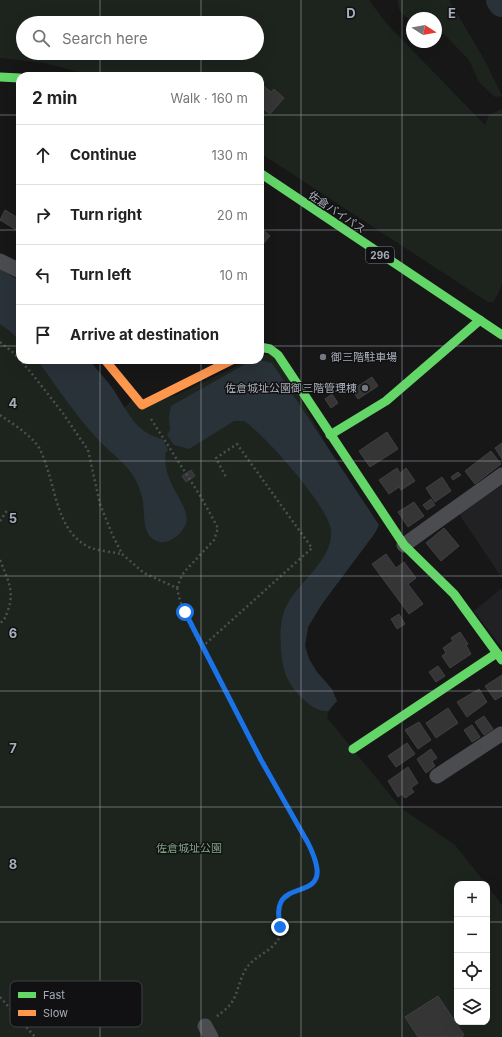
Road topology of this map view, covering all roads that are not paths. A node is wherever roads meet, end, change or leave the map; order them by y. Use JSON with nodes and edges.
{"nodes":[{"id":1,"x":0,"y":77,"type":"edge"},
{"id":2,"x":16,"y":78,"type":"edge"},
{"id":3,"x":264,"y":176,"type":"edge"},
{"id":4,"x":0,"y":261,"type":"edge"},
{"id":5,"x":16,"y":269,"type":"edge"},
{"id":6,"x":480,"y":320,"type":"junction"},
{"id":7,"x":502,"y":335,"type":"edge"},
{"id":8,"x":264,"y":348,"type":"edge"},
{"id":9,"x":108,"y":364,"type":"edge"},
{"id":10,"x":224,"y":364,"type":"edge"},
{"id":11,"x":330,"y":435,"type":"junction"},
{"id":12,"x":502,"y":475,"type":"edge"},
{"id":13,"x":404,"y":545,"type":"junction"},
{"id":14,"x":499,"y":656,"type":"edge"},
{"id":15,"x":502,"y":738,"type":"edge"},
{"id":16,"x":354,"y":749,"type":"dead end"},
{"id":17,"x":437,"y":776,"type":"dead end"}],
"edges":[{"from":1,"to":2,"type":"main road"},
{"from":3,"to":6,"type":"main road","name":"佐倉バイパス","number":"296"},
{"from":4,"to":5,"type":"street"},
{"from":6,"to":7,"type":"main road","name":"佐倉バイパス","number":"296"},
{"from":6,"to":11,"type":"main road"},
{"from":8,"to":11,"type":"main road"},
{"from":9,"to":10,"type":"main road"},
{"from":11,"to":13,"type":"main road"},
{"from":12,"to":13,"type":"street"},
{"from":13,"to":14,"type":"main road"},
{"from":14,"to":16,"type":"main road"},
{"from":15,"to":17,"type":"street"}]}
